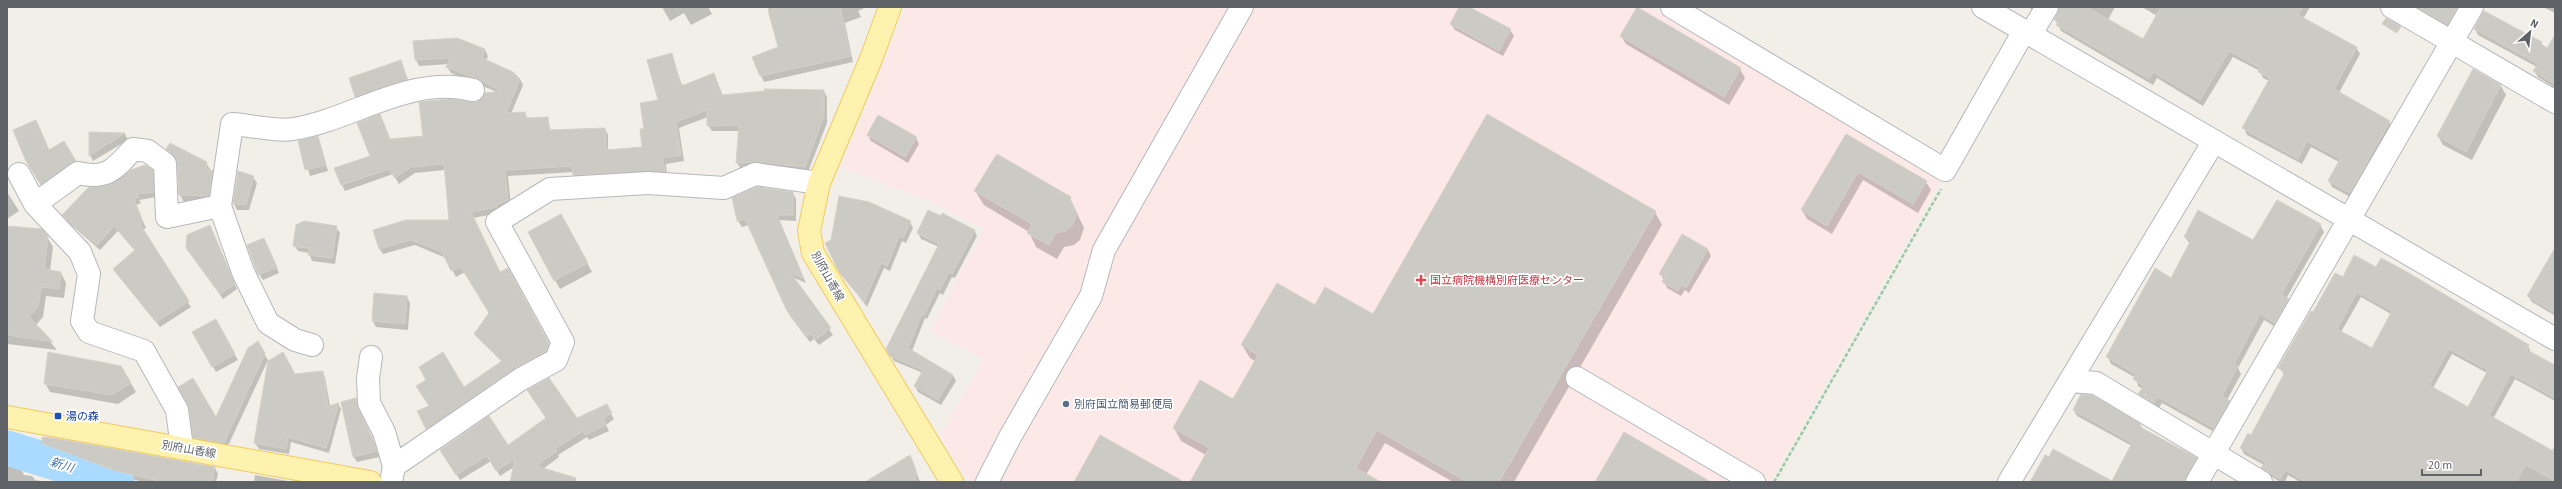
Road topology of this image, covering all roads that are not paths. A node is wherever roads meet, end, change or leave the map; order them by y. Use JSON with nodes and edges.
{"nodes":[{"id":1,"x":890,"y":7,"type":"edge"},
{"id":2,"x":1242,"y":7,"type":"edge"},
{"id":3,"x":1672,"y":7,"type":"edge"},
{"id":4,"x":1983,"y":7,"type":"edge"},
{"id":5,"x":2048,"y":7,"type":"edge"},
{"id":6,"x":2392,"y":7,"type":"edge"},
{"id":7,"x":2472,"y":7,"type":"edge"},
{"id":8,"x":2027,"y":33,"type":"junction"},
{"id":9,"x":2453,"y":42,"type":"junction"},
{"id":10,"x":473,"y":90,"type":"dead end"},
{"id":11,"x":2555,"y":102,"type":"edge"},
{"id":12,"x":2214,"y":141,"type":"junction"},
{"id":13,"x":20,"y":174,"type":"dead end"},
{"id":14,"x":819,"y":183,"type":"junction"},
{"id":15,"x":35,"y":204,"type":"junction"},
{"id":16,"x":220,"y":206,"type":"junction"},
{"id":17,"x":2350,"y":221,"type":"junction"},
{"id":18,"x":2555,"y":339,"type":"edge"},
{"id":19,"x":312,"y":344,"type":"dead end"},
{"id":20,"x":371,"y":357,"type":"dead end"},
{"id":21,"x":1577,"y":378,"type":"dead end"},
{"id":22,"x":2070,"y":381,"type":"junction"},
{"id":23,"x":7,"y":417,"type":"edge"},
{"id":24,"x":182,"y":448,"type":"junction"},
{"id":25,"x":2213,"y":454,"type":"junction"},
{"id":26,"x":392,"y":474,"type":"edge"},
{"id":27,"x":1749,"y":481,"type":"edge"},
{"id":28,"x":370,"y":482,"type":"edge"},
{"id":29,"x":952,"y":482,"type":"edge"},
{"id":30,"x":987,"y":482,"type":"edge"},
{"id":31,"x":2009,"y":482,"type":"edge"},
{"id":32,"x":2197,"y":482,"type":"edge"},
{"id":33,"x":2261,"y":482,"type":"edge"}],
"edges":[{"from":1,"to":14,"type":"main road","name":"別府山香線"},
{"from":2,"to":30,"type":"street"},
{"from":3,"to":8,"type":"street"},
{"from":4,"to":8,"type":"street"},
{"from":5,"to":8,"type":"street"},
{"from":6,"to":9,"type":"street"},
{"from":7,"to":9,"type":"street"},
{"from":8,"to":12,"type":"street"},
{"from":9,"to":11,"type":"street"},
{"from":9,"to":17,"type":"street"},
{"from":10,"to":16,"type":"street"},
{"from":12,"to":17,"type":"street"},
{"from":12,"to":22,"type":"street"},
{"from":13,"to":15,"type":"street"},
{"from":14,"to":26,"type":"street"},
{"from":14,"to":29,"type":"main road","name":"別府山香線"},
{"from":15,"to":16,"type":"street"},
{"from":15,"to":24,"type":"street"},
{"from":16,"to":19,"type":"street"},
{"from":17,"to":18,"type":"street"},
{"from":17,"to":25,"type":"street"},
{"from":20,"to":26,"type":"street"},
{"from":21,"to":27,"type":"street"},
{"from":22,"to":25,"type":"street"},
{"from":22,"to":31,"type":"street"},
{"from":23,"to":24,"type":"main road","name":"別府山香線"},
{"from":24,"to":28,"type":"main road","name":"別府山香線"},
{"from":25,"to":32,"type":"street"},
{"from":25,"to":33,"type":"street"}]}
